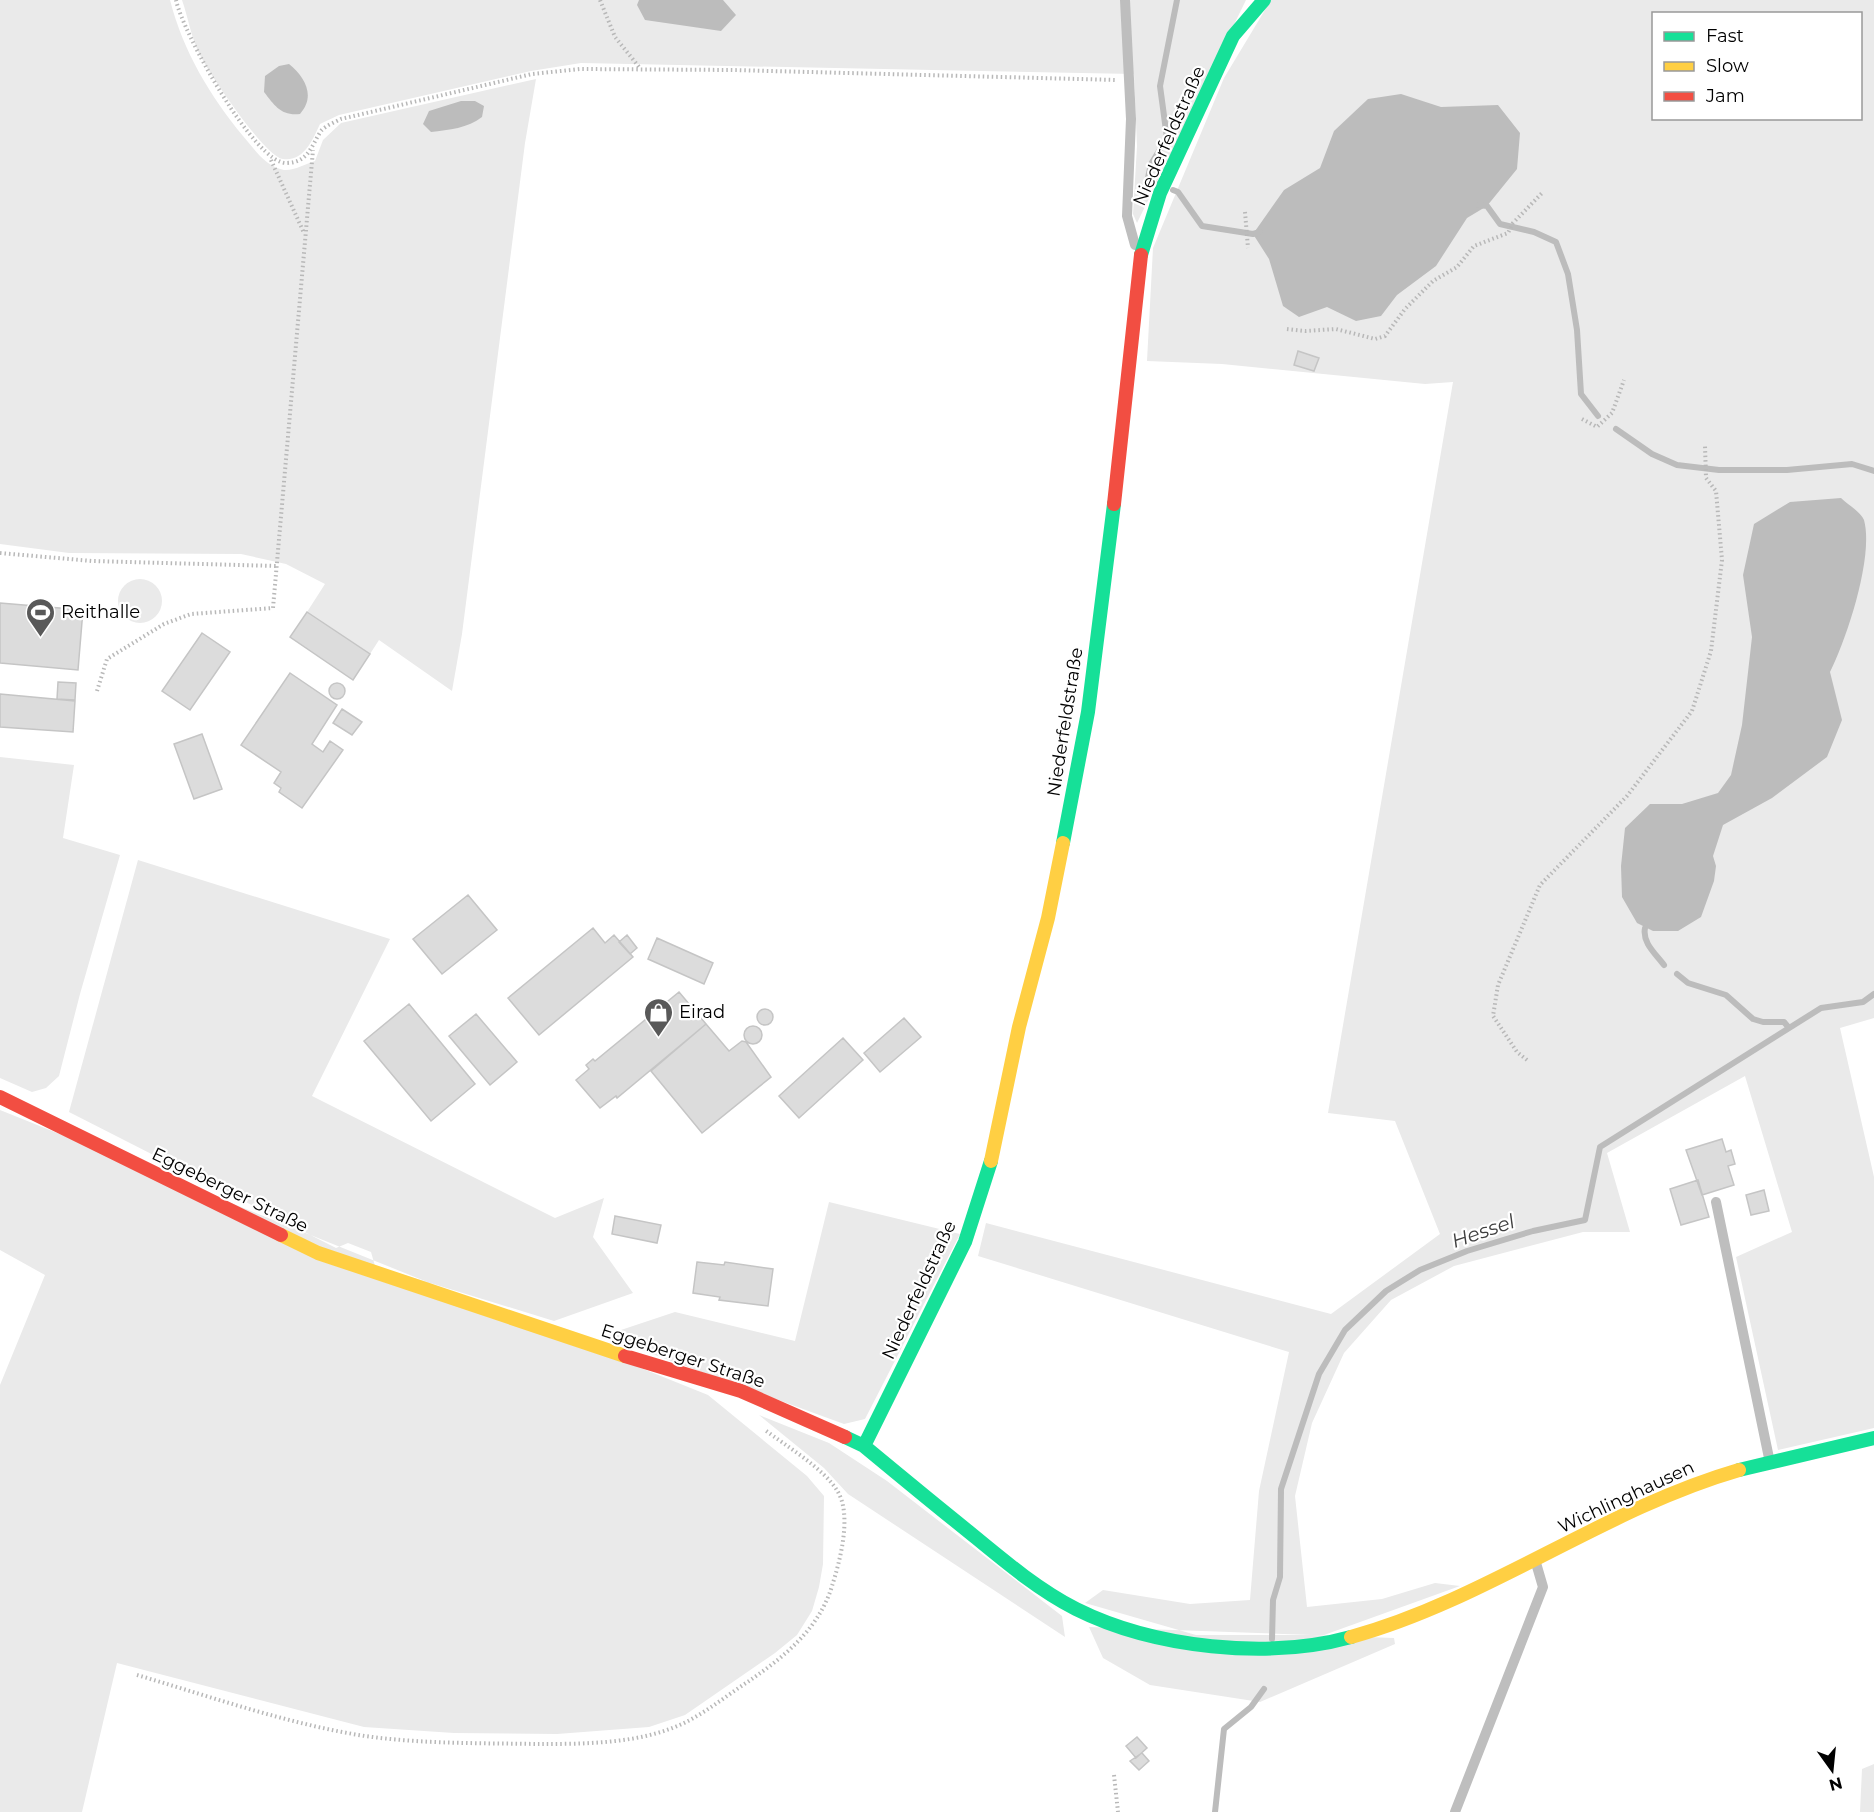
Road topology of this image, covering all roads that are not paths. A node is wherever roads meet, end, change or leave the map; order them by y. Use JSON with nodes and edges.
{"nodes":[{"id":1,"x":1125,"y":0,"type":"edge"},
{"id":2,"x":1263,"y":0,"type":"edge"},
{"id":3,"x":1140,"y":260,"type":"junction"},
{"id":4,"x":0,"y":1097,"type":"edge"},
{"id":5,"x":1716,"y":1202,"type":"dead end"},
{"id":6,"x":1874,"y":1438,"type":"edge"},
{"id":7,"x":864,"y":1446,"type":"junction"},
{"id":8,"x":1770,"y":1461,"type":"junction"},
{"id":9,"x":1535,"y":1560,"type":"junction"},
{"id":10,"x":1470,"y":1592,"type":"joint"},
{"id":11,"x":1455,"y":1812,"type":"edge"}],
"edges":[{"from":1,"to":3,"type":"lane"},
{"from":2,"to":3,"type":"street","name":"Niederfeldstraße"},
{"from":3,"to":7,"type":"street","name":"Niederfeldstraße"},
{"from":4,"to":7,"type":"street","name":"Eggeberger Straße"},
{"from":5,"to":8,"type":"lane"},
{"from":6,"to":8,"type":"street","name":"Wichlinghausen"},
{"from":7,"to":10,"type":"street","name":"Eggeberger Straße"},
{"from":8,"to":9,"type":"street","name":"Wichlinghausen"},
{"from":9,"to":10,"type":"street","name":"Wichlinghausen"},
{"from":9,"to":11,"type":"lane"}]}
